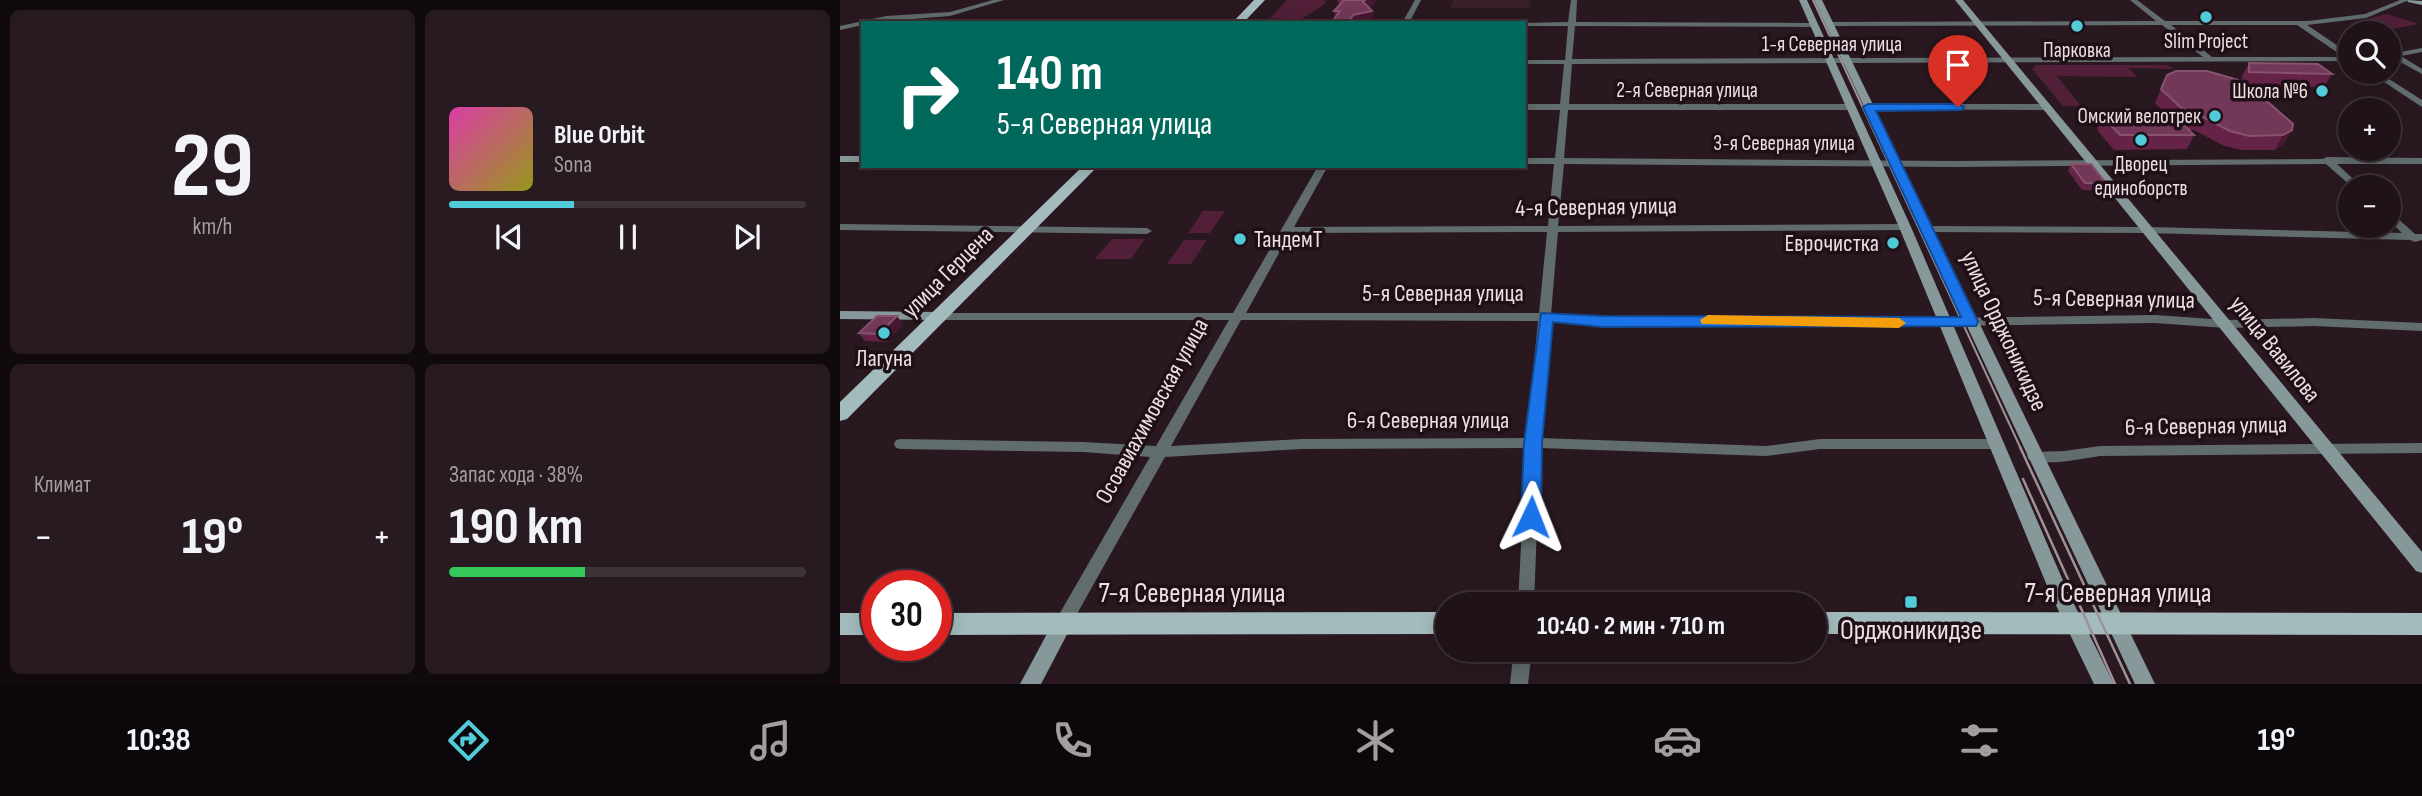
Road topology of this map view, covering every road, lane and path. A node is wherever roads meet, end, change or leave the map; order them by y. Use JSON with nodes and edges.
{"nodes":[{"id":1,"x":1001,"y":0,"type":"edge"},
{"id":2,"x":1261,"y":0,"type":"edge"},
{"id":3,"x":1418,"y":0,"type":"edge"},
{"id":4,"x":1574,"y":0,"type":"edge"},
{"id":5,"x":1803,"y":0,"type":"edge"},
{"id":6,"x":1818,"y":0,"type":"edge"},
{"id":7,"x":1959,"y":0,"type":"edge"},
{"id":8,"x":2133,"y":0,"type":"edge"},
{"id":9,"x":2406,"y":0,"type":"edge"},
{"id":10,"x":2412,"y":0,"type":"edge"},
{"id":11,"x":2422,"y":3,"type":"edge"},
{"id":12,"x":874,"y":21,"type":"edge"},
{"id":13,"x":1239,"y":21,"type":"edge"},
{"id":14,"x":1406,"y":21,"type":"edge"},
{"id":15,"x":861,"y":23,"type":"edge"},
{"id":16,"x":2300,"y":23,"type":"junction"},
{"id":17,"x":1526,"y":24,"type":"edge"},
{"id":18,"x":1573,"y":24,"type":"junction"},
{"id":19,"x":1829,"y":24,"type":"junction"},
{"id":20,"x":1980,"y":24,"type":"junction"},
{"id":21,"x":2165,"y":24,"type":"junction"},
{"id":22,"x":1814,"y":25,"type":"junction"},
{"id":23,"x":840,"y":27,"type":"edge"},
{"id":24,"x":2338,"y":50,"type":"edge"},
{"id":25,"x":2422,"y":50,"type":"edge"},
{"id":26,"x":2401,"y":54,"type":"edge"},
{"id":27,"x":2338,"y":58,"type":"edge"},
{"id":28,"x":2211,"y":60,"type":"junction"},
{"id":29,"x":2401,"y":60,"type":"edge"},
{"id":30,"x":1840,"y":61,"type":"junction"},
{"id":31,"x":2011,"y":61,"type":"junction"},
{"id":32,"x":1526,"y":62,"type":"edge"},
{"id":33,"x":1570,"y":62,"type":"junction"},
{"id":34,"x":2422,"y":72,"type":"edge"},
{"id":35,"x":2391,"y":84,"type":"edge"},
{"id":36,"x":2422,"y":104,"type":"edge"},
{"id":37,"x":1526,"y":107,"type":"edge"},
{"id":38,"x":1849,"y":107,"type":"junction"},
{"id":39,"x":1868,"y":107,"type":"junction"},
{"id":40,"x":2047,"y":107,"type":"junction"},
{"id":41,"x":1565,"y":108,"type":"junction"},
{"id":42,"x":840,"y":159,"type":"edge"},
{"id":43,"x":861,"y":159,"type":"edge"},
{"id":44,"x":2327,"y":160,"type":"junction"},
{"id":45,"x":1526,"y":161,"type":"edge"},
{"id":46,"x":2422,"y":161,"type":"edge"},
{"id":47,"x":1560,"y":162,"type":"junction"},
{"id":48,"x":1877,"y":162,"type":"junction"},
{"id":49,"x":1895,"y":162,"type":"junction"},
{"id":50,"x":2091,"y":162,"type":"junction"},
{"id":51,"x":1089,"y":168,"type":"edge"},
{"id":52,"x":1322,"y":168,"type":"edge"},
{"id":53,"x":2344,"y":175,"type":"edge"},
{"id":54,"x":2401,"y":225,"type":"edge"},
{"id":55,"x":840,"y":227,"type":"edge"},
{"id":56,"x":1905,"y":227,"type":"junction"},
{"id":57,"x":1028,"y":228,"type":"junction"},
{"id":58,"x":1553,"y":228,"type":"junction"},
{"id":59,"x":1926,"y":229,"type":"junction"},
{"id":60,"x":1287,"y":230,"type":"junction"},
{"id":61,"x":2147,"y":230,"type":"junction"},
{"id":62,"x":1147,"y":231,"type":"dead end"},
{"id":63,"x":2417,"y":237,"type":"edge"},
{"id":64,"x":2422,"y":246,"type":"edge"},
{"id":65,"x":840,"y":315,"type":"edge"},
{"id":66,"x":1236,"y":315,"type":"junction"},
{"id":67,"x":939,"y":316,"type":"junction"},
{"id":68,"x":1546,"y":317,"type":"junction"},
{"id":69,"x":1946,"y":322,"type":"junction"},
{"id":70,"x":1971,"y":322,"type":"junction"},
{"id":71,"x":2226,"y":324,"type":"junction"},
{"id":72,"x":2422,"y":327,"type":"edge"},
{"id":73,"x":840,"y":414,"type":"edge"},
{"id":74,"x":1533,"y":443,"type":"junction"},
{"id":75,"x":901,"y":444,"type":"dead end"},
{"id":76,"x":1996,"y":444,"type":"junction"},
{"id":77,"x":2325,"y":446,"type":"junction"},
{"id":78,"x":2422,"y":448,"type":"edge"},
{"id":79,"x":1162,"y":452,"type":"junction"},
{"id":80,"x":2034,"y":456,"type":"junction"},
{"id":81,"x":2422,"y":565,"type":"edge"},
{"id":82,"x":1527,"y":592,"type":"edge"},
{"id":83,"x":1827,"y":622,"type":"edge"},
{"id":84,"x":2074,"y":622,"type":"junction"},
{"id":85,"x":2115,"y":622,"type":"junction"},
{"id":86,"x":1063,"y":623,"type":"junction"},
{"id":87,"x":1435,"y":623,"type":"edge"},
{"id":88,"x":840,"y":624,"type":"edge"},
{"id":89,"x":861,"y":624,"type":"edge"},
{"id":90,"x":952,"y":624,"type":"edge"},
{"id":91,"x":2422,"y":624,"type":"edge"},
{"id":92,"x":1522,"y":662,"type":"edge"},
{"id":93,"x":1030,"y":684,"type":"edge"},
{"id":94,"x":1519,"y":684,"type":"edge"},
{"id":95,"x":2104,"y":684,"type":"edge"},
{"id":96,"x":2145,"y":684,"type":"edge"}],
"edges":[{"from":1,"to":12,"type":"street"},
{"from":2,"to":13,"type":"main road"},
{"from":3,"to":14,"type":"street"},
{"from":4,"to":18,"type":"street"},
{"from":5,"to":22,"type":"main road","name":"улица Орджоникидзе"},
{"from":6,"to":19,"type":"main road","name":"улица Орджоникидзе"},
{"from":7,"to":20,"type":"main road","name":"улица Вавилова"},
{"from":8,"to":21,"type":"street"},
{"from":9,"to":16,"type":"street"},
{"from":10,"to":11,"type":"main road"},
{"from":15,"to":23,"type":"street"},
{"from":16,"to":21,"type":"street"},
{"from":16,"to":24,"type":"street"},
{"from":17,"to":18,"type":"street"},
{"from":18,"to":22,"type":"street"},
{"from":18,"to":33,"type":"street"},
{"from":19,"to":20,"type":"street"},
{"from":19,"to":30,"type":"main road","name":"улица Орджоникидзе"},
{"from":20,"to":21,"type":"street"},
{"from":20,"to":31,"type":"main road","name":"улица Вавилова"},
{"from":21,"to":28,"type":"street"},
{"from":22,"to":30,"type":"main road","name":"улица Орджоникидзе"},
{"from":25,"to":26,"type":"street"},
{"from":27,"to":28,"type":"street","name":"1-я Северная улица"},
{"from":28,"to":31,"type":"street","name":"1-я Северная улица"},
{"from":29,"to":34,"type":"street"},
{"from":30,"to":31,"type":"street","name":"1-я Северная улица"},
{"from":30,"to":33,"type":"street","name":"1-я Северная улица"},
{"from":30,"to":38,"type":"main road","name":"улица Орджоникидзе"},
{"from":30,"to":39,"type":"main road","name":"улица Орджоникидзе"},
{"from":31,"to":40,"type":"main road","name":"улица Вавилова"},
{"from":32,"to":33,"type":"street","name":"1-я Северная улица"},
{"from":33,"to":41,"type":"street"},
{"from":35,"to":36,"type":"street"},
{"from":37,"to":41,"type":"street","name":"2-я Северная улица"},
{"from":38,"to":41,"type":"street","name":"2-я Северная улица"},
{"from":38,"to":48,"type":"main road","name":"улица Орджоникидзе"},
{"from":39,"to":40,"type":"street"},
{"from":39,"to":49,"type":"main road","name":"улица Орджоникидзе"},
{"from":40,"to":50,"type":"main road","name":"улица Вавилова"},
{"from":41,"to":47,"type":"street"},
{"from":42,"to":43,"type":"main road"},
{"from":44,"to":46,"type":"street","name":"3-я Северная улица"},
{"from":44,"to":50,"type":"street","name":"3-я Северная улица"},
{"from":44,"to":53,"type":"street"},
{"from":45,"to":47,"type":"street","name":"3-я Северная улица"},
{"from":47,"to":48,"type":"street","name":"3-я Северная улица"},
{"from":47,"to":58,"type":"street"},
{"from":48,"to":49,"type":"street","name":"3-я Северная улица"},
{"from":48,"to":56,"type":"main road","name":"улица Орджоникидзе"},
{"from":49,"to":50,"type":"street","name":"3-я Северная улица"},
{"from":49,"to":59,"type":"main road","name":"улица Орджоникидзе"},
{"from":50,"to":61,"type":"main road","name":"улица Вавилова"},
{"from":51,"to":57,"type":"main road","name":"улица Герцена"},
{"from":52,"to":60,"type":"street","name":"Осоавиахимовская улица"},
{"from":54,"to":63,"type":"street"},
{"from":55,"to":57,"type":"street"},
{"from":56,"to":58,"type":"street","name":"4-я Северная улица"},
{"from":56,"to":69,"type":"main road","name":"улица Орджоникидзе"},
{"from":57,"to":62,"type":"street"},
{"from":57,"to":67,"type":"main road","name":"улица Герцена"},
{"from":58,"to":60,"type":"street","name":"4-я Северная улица"},
{"from":58,"to":68,"type":"street"},
{"from":59,"to":61,"type":"street"},
{"from":59,"to":70,"type":"main road","name":"улица Орджоникидзе"},
{"from":60,"to":66,"type":"street","name":"Осоавиахимовская улица"},
{"from":61,"to":63,"type":"street"},
{"from":61,"to":71,"type":"main road","name":"улица Вавилова"},
{"from":63,"to":64,"type":"street"},
{"from":65,"to":67,"type":"main road","name":"5-я Северная улица"},
{"from":66,"to":67,"type":"street","name":"5-я Северная улица"},
{"from":66,"to":68,"type":"street","name":"5-я Северная улица"},
{"from":66,"to":79,"type":"street","name":"Осоавиахимовская улица"},
{"from":67,"to":73,"type":"main road","name":"улица Герцена"},
{"from":68,"to":69,"type":"street","name":"5-я Северная улица"},
{"from":68,"to":74,"type":"street"},
{"from":69,"to":70,"type":"street","name":"5-я Северная улица"},
{"from":69,"to":76,"type":"main road","name":"улица Орджоникидзе"},
{"from":70,"to":71,"type":"street","name":"5-я Северная улица"},
{"from":70,"to":80,"type":"main road","name":"улица Орджоникидзе"},
{"from":71,"to":72,"type":"street","name":"5-я Северная улица"},
{"from":71,"to":77,"type":"main road","name":"улица Вавилова"},
{"from":74,"to":76,"type":"street","name":"6-я Северная улица"},
{"from":74,"to":79,"type":"street","name":"6-я Северная улица"},
{"from":74,"to":82,"type":"street"},
{"from":75,"to":79,"type":"street","name":"6-я Северная улица"},
{"from":76,"to":84,"type":"main road","name":"улица Орджоникидзе"},
{"from":77,"to":78,"type":"street","name":"6-я Северная улица"},
{"from":77,"to":80,"type":"street","name":"6-я Северная улица"},
{"from":77,"to":81,"type":"main road","name":"улица Вавилова"},
{"from":79,"to":86,"type":"street","name":"Осоавиахимовская улица"},
{"from":80,"to":85,"type":"main road","name":"улица Орджоникидзе"},
{"from":83,"to":84,"type":"main road","name":"7-я Северная улица"},
{"from":84,"to":85,"type":"main road","name":"7-я Северная улица"},
{"from":84,"to":95,"type":"main road","name":"улица Орджоникидзе"},
{"from":85,"to":91,"type":"main road","name":"7-я Северная улица"},
{"from":85,"to":96,"type":"main road","name":"улица Орджоникидзе"},
{"from":86,"to":87,"type":"main road","name":"7-я Северная улица"},
{"from":86,"to":90,"type":"main road","name":"7-я Северная улица"},
{"from":86,"to":93,"type":"main road","name":"Осоавиахимовская улица"},
{"from":88,"to":89,"type":"main road"},
{"from":92,"to":94,"type":"street"}]}
